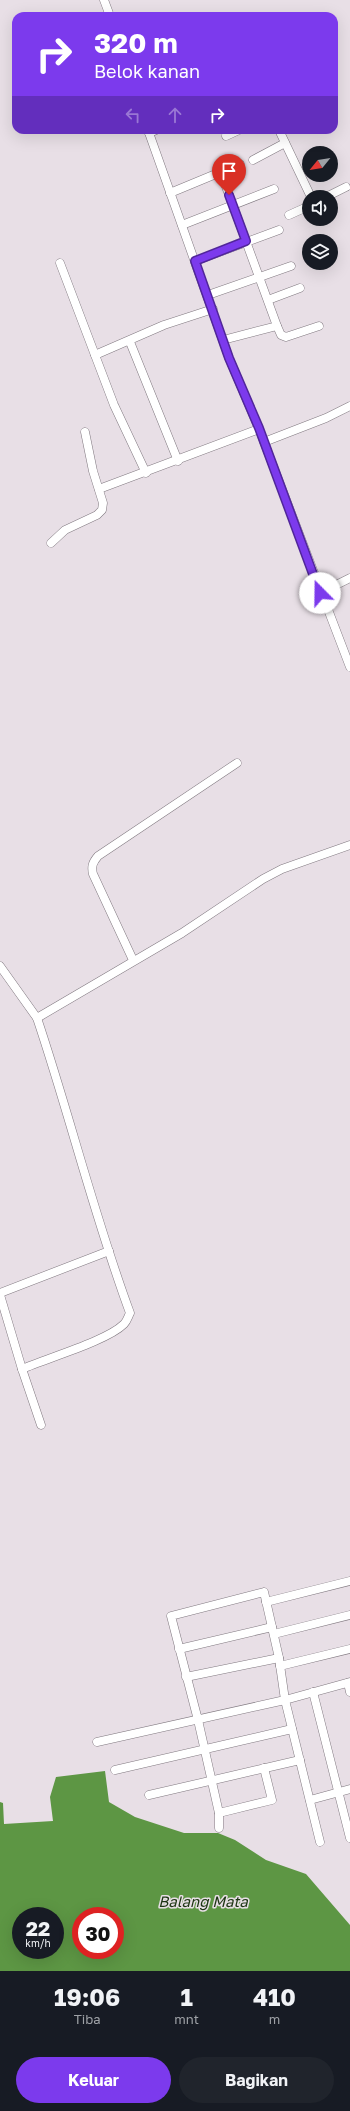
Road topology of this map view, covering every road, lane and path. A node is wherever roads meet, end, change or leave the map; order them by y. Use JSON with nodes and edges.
{"nodes":[{"id":1,"x":104,"y":0,"type":"edge"},
{"id":2,"x":108,"y":12,"type":"edge"},
{"id":3,"x":152,"y":134,"type":"edge"},
{"id":4,"x":230,"y":134,"type":"edge"},
{"id":5,"x":280,"y":134,"type":"edge"},
{"id":6,"x":226,"y":136,"type":"dead end"},
{"id":7,"x":285,"y":143,"type":"junction"},
{"id":8,"x":253,"y":160,"type":"dead end"},
{"id":9,"x":240,"y":164,"type":"dead end"},
{"id":10,"x":221,"y":173,"type":"junction"},
{"id":11,"x":346,"y":187,"type":"dead end"},
{"id":12,"x":274,"y":189,"type":"dead end"},
{"id":13,"x":308,"y":190,"type":"edge"},
{"id":14,"x":338,"y":191,"type":"edge"},
{"id":15,"x":170,"y":193,"type":"junction"},
{"id":16,"x":233,"y":206,"type":"junction"},
{"id":17,"x":302,"y":209,"type":"edge"},
{"id":18,"x":289,"y":215,"type":"dead end"},
{"id":19,"x":182,"y":225,"type":"junction"},
{"id":20,"x":279,"y":230,"type":"dead end"},
{"id":21,"x":246,"y":241,"type":"junction"},
{"id":22,"x":195,"y":261,"type":"junction"},
{"id":23,"x":60,"y":263,"type":"dead end"},
{"id":24,"x":291,"y":266,"type":"dead end"},
{"id":25,"x":260,"y":277,"type":"junction"},
{"id":26,"x":300,"y":288,"type":"dead end"},
{"id":27,"x":208,"y":295,"type":"junction"},
{"id":28,"x":268,"y":300,"type":"junction"},
{"id":29,"x":213,"y":309,"type":"junction"},
{"id":30,"x":277,"y":326,"type":"junction"},
{"id":31,"x":319,"y":326,"type":"dead end"},
{"id":32,"x":223,"y":340,"type":"junction"},
{"id":33,"x":130,"y":342,"type":"junction"},
{"id":34,"x":95,"y":355,"type":"junction"},
{"id":35,"x":350,"y":406,"type":"edge"},
{"id":36,"x":259,"y":428,"type":"junction"},
{"id":37,"x":85,"y":432,"type":"dead end"},
{"id":38,"x":264,"y":442,"type":"junction"},
{"id":39,"x":178,"y":461,"type":"junction"},
{"id":40,"x":146,"y":472,"type":"junction"},
{"id":41,"x":99,"y":489,"type":"junction"},
{"id":42,"x":51,"y":543,"type":"dead end"},
{"id":43,"x":350,"y":578,"type":"edge"},
{"id":44,"x":320,"y":593,"type":"junction"},
{"id":45,"x":350,"y":667,"type":"edge"},
{"id":46,"x":237,"y":763,"type":"dead end"},
{"id":47,"x":350,"y":845,"type":"edge"},
{"id":48,"x":134,"y":960,"type":"junction"},
{"id":49,"x":0,"y":966,"type":"edge"},
{"id":50,"x":37,"y":1018,"type":"junction"},
{"id":51,"x":109,"y":1251,"type":"junction"},
{"id":52,"x":0,"y":1294,"type":"edge"},
{"id":53,"x":22,"y":1369,"type":"junction"},
{"id":54,"x":41,"y":1426,"type":"dead end"},
{"id":55,"x":350,"y":1581,"type":"edge"},
{"id":56,"x":266,"y":1602,"type":"junction"},
{"id":57,"x":350,"y":1615,"type":"edge"},
{"id":58,"x":273,"y":1630,"type":"junction"},
{"id":59,"x":179,"y":1649,"type":"junction"},
{"id":60,"x":350,"y":1649,"type":"edge"},
{"id":61,"x":280,"y":1662,"type":"junction"},
{"id":62,"x":186,"y":1677,"type":"junction"},
{"id":63,"x":349,"y":1683,"type":"edge"},
{"id":64,"x":313,"y":1692,"type":"junction"},
{"id":65,"x":350,"y":1692,"type":"edge"},
{"id":66,"x":285,"y":1700,"type":"junction"},
{"id":67,"x":198,"y":1720,"type":"junction"},
{"id":68,"x":292,"y":1729,"type":"junction"},
{"id":69,"x":97,"y":1742,"type":"dead end"},
{"id":70,"x":204,"y":1750,"type":"junction"},
{"id":71,"x":300,"y":1760,"type":"junction"},
{"id":72,"x":264,"y":1768,"type":"junction"},
{"id":73,"x":116,"y":1770,"type":"dead end"},
{"id":74,"x":210,"y":1781,"type":"junction"},
{"id":75,"x":350,"y":1789,"type":"edge"},
{"id":76,"x":339,"y":1792,"type":"junction"},
{"id":77,"x":149,"y":1795,"type":"dead end"},
{"id":78,"x":310,"y":1800,"type":"junction"},
{"id":79,"x":219,"y":1813,"type":"junction"},
{"id":80,"x":219,"y":1828,"type":"dead end"},
{"id":81,"x":350,"y":1838,"type":"edge"},
{"id":82,"x":320,"y":1842,"type":"dead end"}],
"edges":[{"from":1,"to":2,"type":"street"},
{"from":3,"to":15,"type":"street"},
{"from":4,"to":6,"type":"street"},
{"from":5,"to":7,"type":"street"},
{"from":7,"to":8,"type":"street"},
{"from":7,"to":13,"type":"street"},
{"from":9,"to":10,"type":"street"},
{"from":10,"to":15,"type":"street"},
{"from":10,"to":16,"type":"street"},
{"from":11,"to":14,"type":"street"},
{"from":12,"to":16,"type":"street"},
{"from":15,"to":19,"type":"street"},
{"from":16,"to":19,"type":"street"},
{"from":16,"to":21,"type":"street"},
{"from":17,"to":18,"type":"street"},
{"from":19,"to":22,"type":"street"},
{"from":20,"to":21,"type":"street"},
{"from":21,"to":22,"type":"street"},
{"from":21,"to":25,"type":"street"},
{"from":22,"to":27,"type":"street"},
{"from":23,"to":34,"type":"street"},
{"from":24,"to":25,"type":"street"},
{"from":25,"to":27,"type":"street"},
{"from":25,"to":28,"type":"street"},
{"from":26,"to":28,"type":"street"},
{"from":27,"to":29,"type":"street"},
{"from":28,"to":30,"type":"street"},
{"from":29,"to":32,"type":"street"},
{"from":29,"to":33,"type":"street"},
{"from":30,"to":31,"type":"street"},
{"from":30,"to":32,"type":"street"},
{"from":32,"to":36,"type":"street"},
{"from":33,"to":34,"type":"street"},
{"from":33,"to":39,"type":"street"},
{"from":34,"to":40,"type":"street"},
{"from":35,"to":38,"type":"street"},
{"from":36,"to":38,"type":"street"},
{"from":36,"to":39,"type":"street"},
{"from":37,"to":41,"type":"street"},
{"from":38,"to":44,"type":"street"},
{"from":39,"to":40,"type":"street"},
{"from":40,"to":41,"type":"street"},
{"from":41,"to":42,"type":"street"},
{"from":43,"to":44,"type":"street"},
{"from":44,"to":45,"type":"street"},
{"from":46,"to":48,"type":"street"},
{"from":47,"to":48,"type":"street"},
{"from":48,"to":50,"type":"street"},
{"from":49,"to":50,"type":"street"},
{"from":50,"to":51,"type":"street"},
{"from":51,"to":52,"type":"street"},
{"from":51,"to":53,"type":"street"},
{"from":52,"to":53,"type":"street"},
{"from":53,"to":54,"type":"street"},
{"from":55,"to":56,"type":"street"},
{"from":56,"to":58,"type":"street"},
{"from":56,"to":59,"type":"street"},
{"from":57,"to":58,"type":"street"},
{"from":58,"to":59,"type":"street"},
{"from":58,"to":61,"type":"street"},
{"from":59,"to":62,"type":"street"},
{"from":60,"to":61,"type":"street"},
{"from":61,"to":62,"type":"street"},
{"from":61,"to":66,"type":"street"},
{"from":62,"to":67,"type":"street"},
{"from":63,"to":64,"type":"street"},
{"from":63,"to":65,"type":"street"},
{"from":64,"to":66,"type":"street"},
{"from":64,"to":76,"type":"street"},
{"from":66,"to":67,"type":"street"},
{"from":66,"to":68,"type":"street"},
{"from":67,"to":69,"type":"street"},
{"from":67,"to":70,"type":"street"},
{"from":68,"to":70,"type":"street"},
{"from":68,"to":71,"type":"street"},
{"from":70,"to":73,"type":"street"},
{"from":70,"to":74,"type":"street"},
{"from":71,"to":72,"type":"street"},
{"from":71,"to":78,"type":"street"},
{"from":72,"to":74,"type":"street"},
{"from":72,"to":79,"type":"street"},
{"from":74,"to":77,"type":"street"},
{"from":74,"to":79,"type":"street"},
{"from":75,"to":76,"type":"street"},
{"from":76,"to":78,"type":"street"},
{"from":76,"to":81,"type":"street"},
{"from":78,"to":82,"type":"street"},
{"from":79,"to":80,"type":"street"}]}
